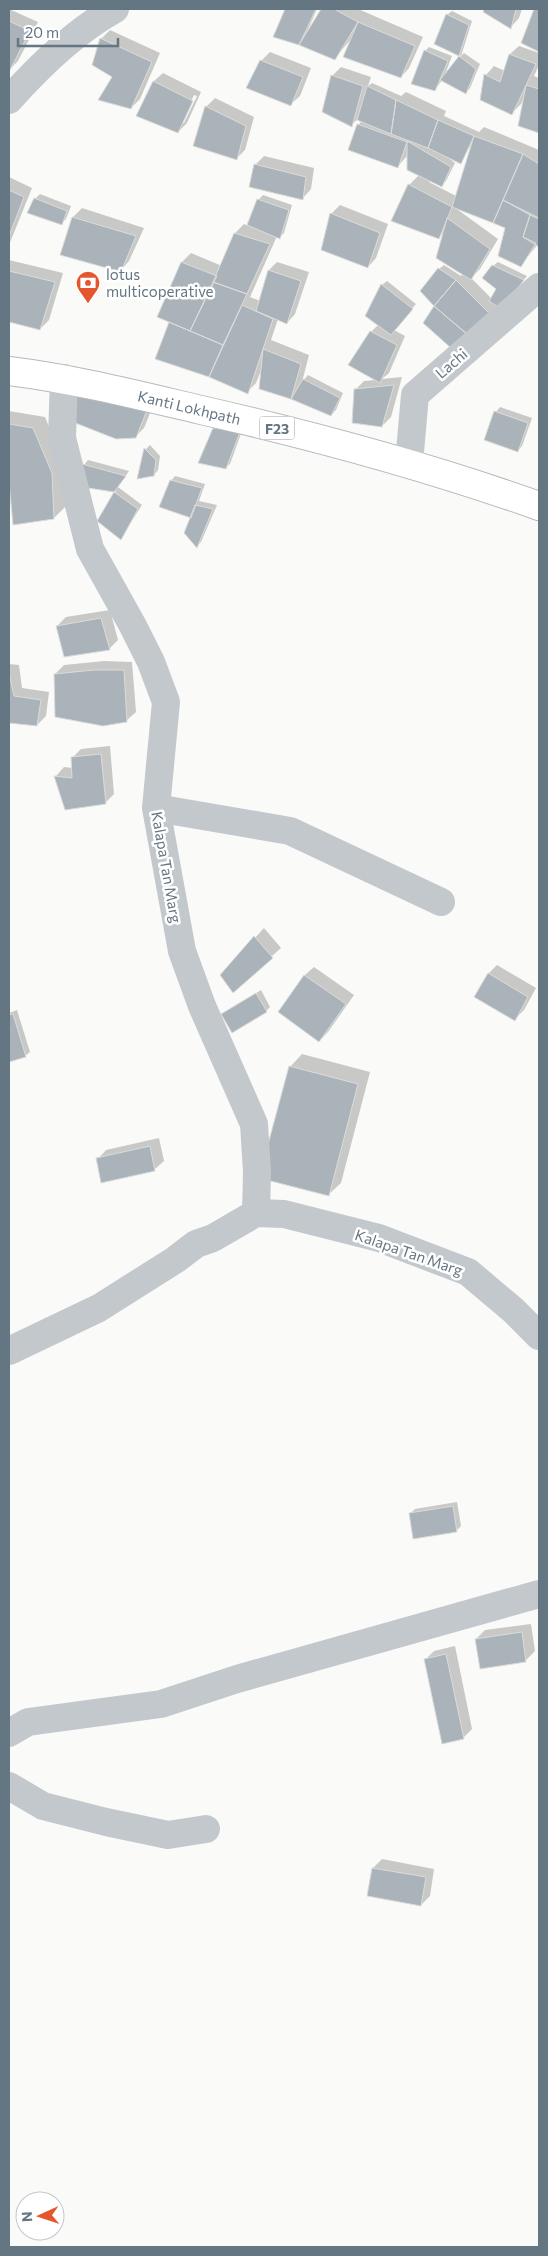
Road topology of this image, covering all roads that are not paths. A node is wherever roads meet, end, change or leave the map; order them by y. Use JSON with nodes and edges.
{"nodes":[{"id":1,"x":116,"y":9,"type":"edge"},
{"id":2,"x":9,"y":100,"type":"edge"},
{"id":3,"x":539,"y":287,"type":"edge"},
{"id":4,"x":9,"y":371,"type":"edge"},
{"id":5,"x":64,"y":378,"type":"junction"},
{"id":6,"x":409,"y":463,"type":"junction"},
{"id":7,"x":539,"y":506,"type":"edge"},
{"id":8,"x":156,"y":808,"type":"junction"},
{"id":9,"x":441,"y":902,"type":"dead end"},
{"id":10,"x":256,"y":1213,"type":"junction"},
{"id":11,"x":539,"y":1336,"type":"edge"},
{"id":12,"x":9,"y":1351,"type":"edge"},
{"id":13,"x":539,"y":1594,"type":"edge"},
{"id":14,"x":9,"y":1733,"type":"edge"},
{"id":15,"x":9,"y":1786,"type":"edge"},
{"id":16,"x":206,"y":1829,"type":"dead end"}],
"edges":[{"from":1,"to":2,"type":"street"},
{"from":3,"to":6,"type":"street","name":"Lachi"},
{"from":4,"to":5,"type":"main road","name":"Kanti Lokhpath","number":"F23"},
{"from":5,"to":6,"type":"main road","name":"Kanti Lokhpath","number":"F23"},
{"from":5,"to":8,"type":"street","name":"Kalapa Tan Marg"},
{"from":6,"to":7,"type":"main road","name":"Kanti Lokhpath","number":"F23"},
{"from":8,"to":9,"type":"street"},
{"from":8,"to":10,"type":"street","name":"Kalapa Tan Marg"},
{"from":10,"to":11,"type":"street","name":"Kalapa Tan Marg"},
{"from":10,"to":12,"type":"street"},
{"from":13,"to":14,"type":"street"},
{"from":15,"to":16,"type":"street"}]}
